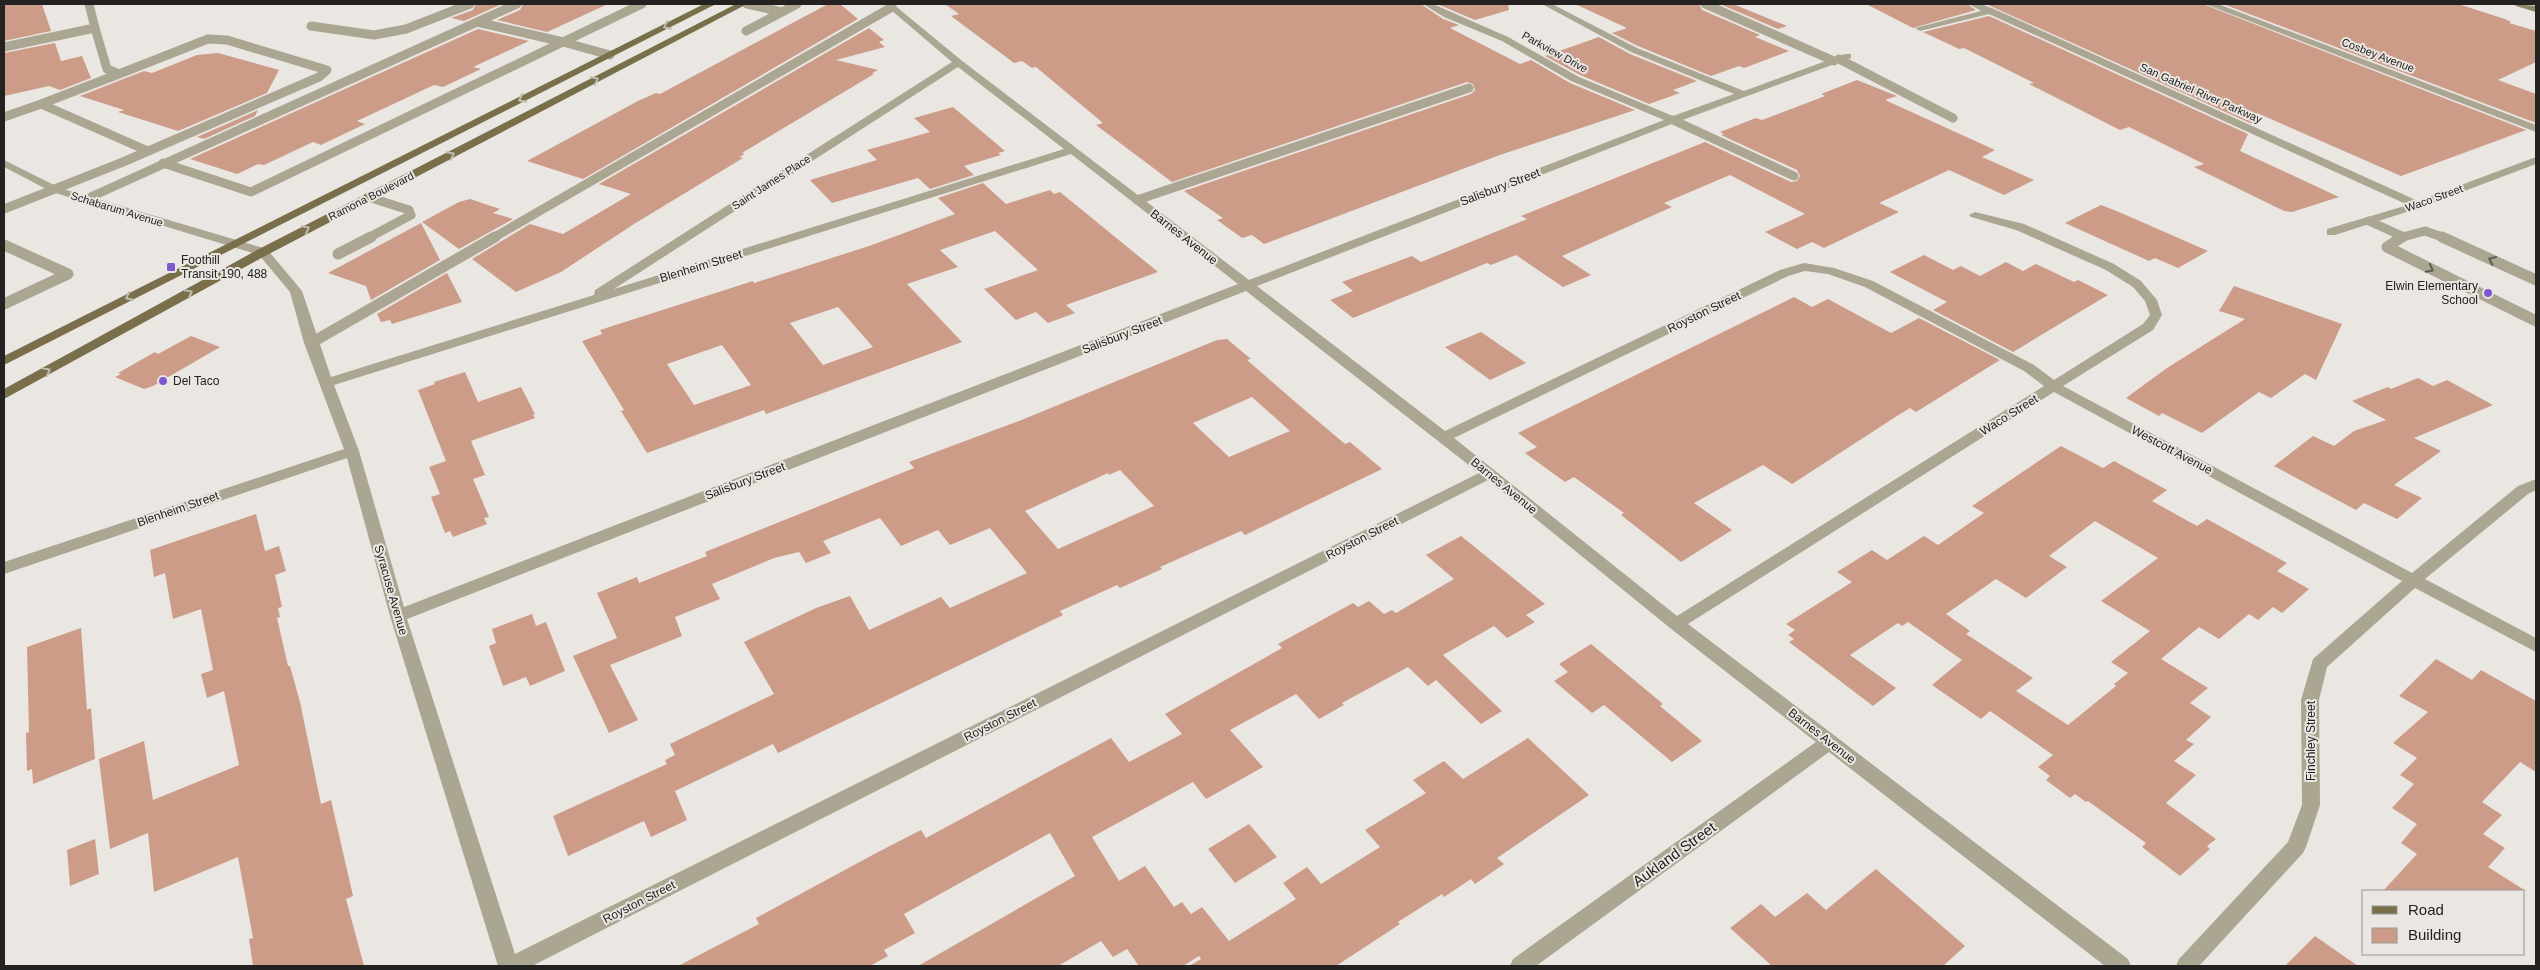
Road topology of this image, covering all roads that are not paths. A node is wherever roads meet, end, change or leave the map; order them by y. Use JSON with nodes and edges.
{"nodes":[{"id":1,"x":89,"y":4,"type":"edge"},
{"id":2,"x":470,"y":4,"type":"edge"},
{"id":3,"x":517,"y":4,"type":"edge"},
{"id":4,"x":642,"y":4,"type":"edge"},
{"id":5,"x":711,"y":4,"type":"edge"},
{"id":6,"x":742,"y":4,"type":"edge"},
{"id":7,"x":747,"y":4,"type":"edge"},
{"id":8,"x":797,"y":4,"type":"edge"},
{"id":9,"x":1427,"y":4,"type":"edge"},
{"id":10,"x":1546,"y":4,"type":"edge"},
{"id":11,"x":1704,"y":4,"type":"edge"},
{"id":12,"x":1974,"y":4,"type":"edge"},
{"id":13,"x":2210,"y":4,"type":"edge"},
{"id":14,"x":2519,"y":4,"type":"edge"},
{"id":15,"x":890,"y":5,"type":"edge"},
{"id":16,"x":2536,"y":9,"type":"edge"},
{"id":17,"x":1991,"y":11,"type":"junction"},
{"id":18,"x":782,"y":12,"type":"junction"},
{"id":19,"x":477,"y":22,"type":"junction"},
{"id":20,"x":311,"y":26,"type":"dead end"},
{"id":21,"x":96,"y":28,"type":"junction"},
{"id":22,"x":1920,"y":28,"type":"dead end"},
{"id":23,"x":746,"y":31,"type":"dead end"},
{"id":24,"x":563,"y":42,"type":"junction"},
{"id":25,"x":4,"y":47,"type":"edge"},
{"id":26,"x":610,"y":55,"type":"junction"},
{"id":27,"x":1840,"y":58,"type":"junction"},
{"id":28,"x":958,"y":62,"type":"junction"},
{"id":29,"x":119,"y":74,"type":"junction"},
{"id":30,"x":1469,"y":88,"type":"dead end"},
{"id":31,"x":1742,"y":94,"type":"junction"},
{"id":32,"x":41,"y":104,"type":"junction"},
{"id":33,"x":4,"y":117,"type":"edge"},
{"id":34,"x":1953,"y":118,"type":"dead end"},
{"id":35,"x":1673,"y":120,"type":"junction"},
{"id":36,"x":2536,"y":129,"type":"edge"},
{"id":37,"x":1074,"y":150,"type":"junction"},
{"id":38,"x":148,"y":151,"type":"junction"},
{"id":39,"x":2536,"y":160,"type":"edge"},
{"id":40,"x":4,"y":163,"type":"edge"},
{"id":41,"x":163,"y":163,"type":"junction"},
{"id":42,"x":1794,"y":176,"type":"dead end"},
{"id":43,"x":56,"y":190,"type":"junction"},
{"id":44,"x":368,"y":197,"type":"junction"},
{"id":45,"x":84,"y":200,"type":"junction"},
{"id":46,"x":1137,"y":200,"type":"junction"},
{"id":47,"x":2418,"y":205,"type":"junction"},
{"id":48,"x":4,"y":209,"type":"edge"},
{"id":49,"x":1975,"y":215,"type":"dead end"},
{"id":50,"x":2368,"y":221,"type":"junction"},
{"id":51,"x":2331,"y":232,"type":"dead end"},
{"id":52,"x":2404,"y":237,"type":"junction"},
{"id":53,"x":235,"y":244,"type":"junction"},
{"id":54,"x":4,"y":245,"type":"edge"},
{"id":55,"x":263,"y":252,"type":"junction"},
{"id":56,"x":338,"y":254,"type":"dead end"},
{"id":57,"x":1804,"y":267,"type":"joint"},
{"id":58,"x":2536,"y":280,"type":"edge"},
{"id":59,"x":1248,"y":286,"type":"junction"},
{"id":60,"x":583,"y":303,"type":"junction"},
{"id":61,"x":4,"y":304,"type":"edge"},
{"id":62,"x":2536,"y":321,"type":"edge"},
{"id":63,"x":311,"y":343,"type":"junction"},
{"id":64,"x":4,"y":361,"type":"edge"},
{"id":65,"x":328,"y":382,"type":"junction"},
{"id":66,"x":2054,"y":387,"type":"junction"},
{"id":67,"x":4,"y":395,"type":"edge"},
{"id":68,"x":1444,"y":437,"type":"junction"},
{"id":69,"x":352,"y":451,"type":"junction"},
{"id":70,"x":1489,"y":474,"type":"junction"},
{"id":71,"x":2536,"y":484,"type":"edge"},
{"id":72,"x":4,"y":568,"type":"edge"},
{"id":73,"x":2414,"y":580,"type":"junction"},
{"id":74,"x":398,"y":616,"type":"junction"},
{"id":75,"x":1676,"y":624,"type":"junction"},
{"id":76,"x":2536,"y":646,"type":"edge"},
{"id":77,"x":1829,"y":742,"type":"junction"},
{"id":78,"x":508,"y":966,"type":"edge"},
{"id":79,"x":512,"y":966,"type":"edge"},
{"id":80,"x":1520,"y":966,"type":"edge"},
{"id":81,"x":2121,"y":966,"type":"edge"},
{"id":82,"x":2186,"y":966,"type":"edge"}],
"edges":[{"from":1,"to":21,"type":"lane"},
{"from":2,"to":20,"type":"lane"},
{"from":3,"to":19,"type":"lane"},
{"from":4,"to":24,"type":"lane"},
{"from":5,"to":26,"type":"main road","name":"Ramona Boulevard","one_way":true},
{"from":44,"to":6,"type":"main road","name":"Ramona Boulevard","one_way":true},
{"from":7,"to":18,"type":"lane"},
{"from":8,"to":18,"type":"lane"},
{"from":9,"to":35,"type":"street","name":"Parkview Drive"},
{"from":10,"to":31,"type":"street"},
{"from":11,"to":27,"type":"lane"},
{"from":12,"to":17,"type":"street","name":"San Gabriel River Parkway"},
{"from":13,"to":36,"type":"street","name":"Cosbey Avenue"},
{"from":14,"to":16,"type":"street"},
{"from":15,"to":28,"type":"street","name":"Barnes Avenue"},
{"from":15,"to":63,"type":"lane"},
{"from":17,"to":22,"type":"street"},
{"from":17,"to":47,"type":"street","name":"San Gabriel River Parkway"},
{"from":18,"to":23,"type":"lane"},
{"from":19,"to":24,"type":"lane"},
{"from":19,"to":41,"type":"lane"},
{"from":21,"to":25,"type":"lane"},
{"from":21,"to":29,"type":"lane"},
{"from":24,"to":26,"type":"lane"},
{"from":24,"to":41,"type":"lane"},
{"from":26,"to":53,"type":"main road","name":"Ramona Boulevard","one_way":true},
{"from":27,"to":31,"type":"street","name":"Salisbury Street"},
{"from":27,"to":34,"type":"lane"},
{"from":28,"to":37,"type":"street","name":"Barnes Avenue"},
{"from":28,"to":60,"type":"street","name":"Saint James Place"},
{"from":29,"to":32,"type":"lane"},
{"from":29,"to":38,"type":"lane"},
{"from":30,"to":46,"type":"lane"},
{"from":31,"to":35,"type":"street","name":"Salisbury Street"},
{"from":32,"to":33,"type":"lane"},
{"from":32,"to":38,"type":"lane"},
{"from":35,"to":42,"type":"lane"},
{"from":35,"to":59,"type":"street","name":"Salisbury Street"},
{"from":37,"to":46,"type":"street","name":"Barnes Avenue"},
{"from":37,"to":60,"type":"street","name":"Blenheim Street"},
{"from":38,"to":43,"type":"lane"},
{"from":39,"to":47,"type":"street","name":"Waco Street"},
{"from":40,"to":43,"type":"street","name":"Schabarum Avenue"},
{"from":41,"to":45,"type":"lane"},
{"from":43,"to":45,"type":"street","name":"Schabarum Avenue"},
{"from":43,"to":48,"type":"lane"},
{"from":55,"to":44,"type":"main road","name":"Ramona Boulevard","one_way":true},
{"from":44,"to":56,"type":"lane"},
{"from":45,"to":53,"type":"street","name":"Schabarum Avenue"},
{"from":46,"to":59,"type":"street","name":"Barnes Avenue"},
{"from":47,"to":50,"type":"street","name":"Waco Street"},
{"from":49,"to":66,"type":"street","name":"Waco Street"},
{"from":50,"to":51,"type":"street","name":"Waco Street"},
{"from":50,"to":52,"type":"lane"},
{"from":58,"to":52,"type":"lane","one_way":true},
{"from":52,"to":62,"type":"lane","one_way":true},
{"from":53,"to":55,"type":"street"},
{"from":53,"to":64,"type":"main road","name":"Ramona Boulevard","one_way":true},
{"from":54,"to":61,"type":"lane"},
{"from":55,"to":63,"type":"street","name":"Syracuse Avenue"},
{"from":67,"to":55,"type":"main road","name":"Ramona Boulevard","one_way":true},
{"from":57,"to":66,"type":"street","name":"Westcott Avenue"},
{"from":57,"to":68,"type":"street","name":"Royston Street"},
{"from":59,"to":68,"type":"street","name":"Barnes Avenue"},
{"from":59,"to":74,"type":"street","name":"Salisbury Street"},
{"from":60,"to":65,"type":"street","name":"Blenheim Street"},
{"from":63,"to":65,"type":"street","name":"Syracuse Avenue"},
{"from":65,"to":69,"type":"street","name":"Syracuse Avenue"},
{"from":66,"to":73,"type":"street","name":"Westcott Avenue"},
{"from":66,"to":75,"type":"street","name":"Waco Street"},
{"from":68,"to":70,"type":"street","name":"Barnes Avenue"},
{"from":69,"to":72,"type":"street","name":"Blenheim Street"},
{"from":69,"to":74,"type":"street","name":"Syracuse Avenue"},
{"from":70,"to":75,"type":"street","name":"Barnes Avenue"},
{"from":70,"to":79,"type":"street","name":"Royston Street"},
{"from":71,"to":73,"type":"street","name":"Finchley Street"},
{"from":73,"to":76,"type":"street","name":"Westcott Avenue"},
{"from":73,"to":82,"type":"street","name":"Finchley Street"},
{"from":74,"to":78,"type":"street","name":"Syracuse Avenue"},
{"from":75,"to":77,"type":"street","name":"Barnes Avenue"},
{"from":77,"to":80,"type":"street","name":"Aukland Street"},
{"from":77,"to":81,"type":"street","name":"Barnes Avenue"}]}
